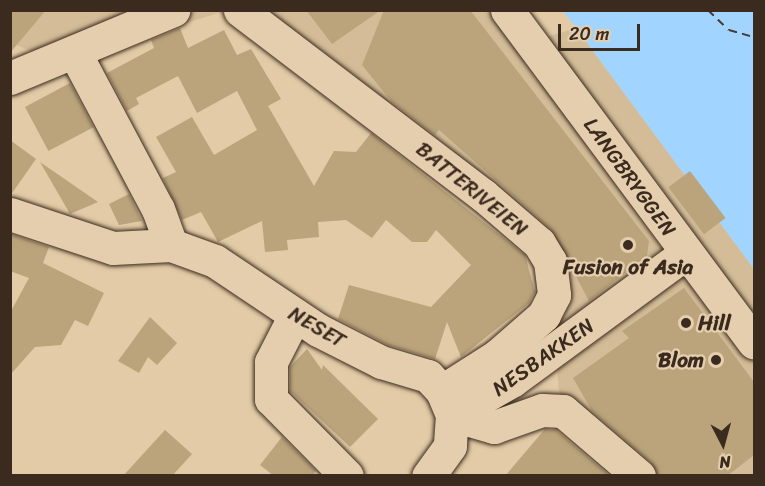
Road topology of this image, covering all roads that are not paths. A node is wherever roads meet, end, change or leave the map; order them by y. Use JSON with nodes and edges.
{"nodes":[{"id":1,"x":173,"y":10,"type":"edge"},
{"id":2,"x":240,"y":10,"type":"edge"},
{"id":3,"x":507,"y":10,"type":"edge"},
{"id":4,"x":76,"y":55,"type":"junction"},
{"id":5,"x":10,"y":78,"type":"edge"},
{"id":6,"x":10,"y":214,"type":"edge"},
{"id":7,"x":171,"y":245,"type":"junction"},
{"id":8,"x":686,"y":253,"type":"junction"},
{"id":9,"x":295,"y":315,"type":"junction"},
{"id":10,"x":754,"y":342,"type":"edge"},
{"id":11,"x":447,"y":403,"type":"junction"},
{"id":12,"x":347,"y":476,"type":"edge"},
{"id":13,"x":428,"y":476,"type":"edge"},
{"id":14,"x":639,"y":476,"type":"edge"}],
"edges":[{"from":1,"to":4,"type":"street"},
{"from":2,"to":11,"type":"street","name":"BATTERIVEIEN"},
{"from":3,"to":8,"type":"street","name":"LANGBRYGGEN"},
{"from":4,"to":5,"type":"street"},
{"from":4,"to":7,"type":"street"},
{"from":6,"to":7,"type":"street"},
{"from":7,"to":9,"type":"street","name":"NESET"},
{"from":8,"to":10,"type":"street","name":"LANGBRYGGEN"},
{"from":8,"to":11,"type":"street","name":"NESBAKKEN"},
{"from":9,"to":11,"type":"street","name":"NESET"},
{"from":9,"to":12,"type":"street"},
{"from":11,"to":13,"type":"street"},
{"from":11,"to":14,"type":"street"}]}
